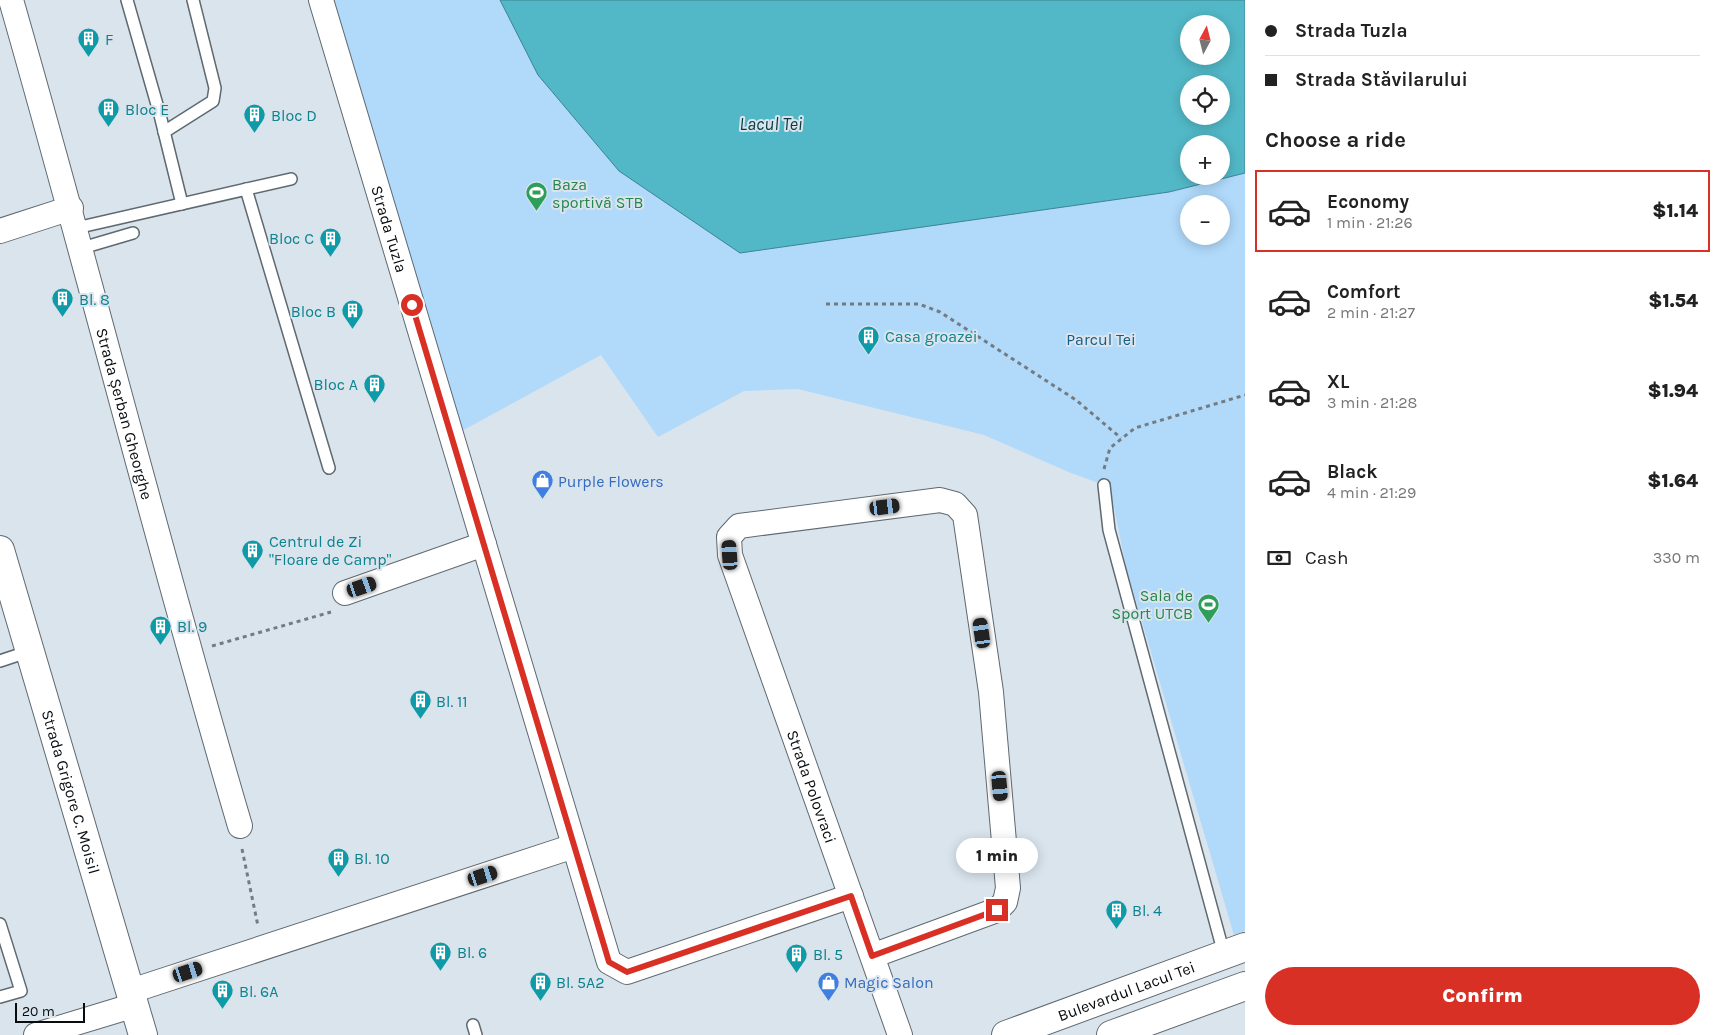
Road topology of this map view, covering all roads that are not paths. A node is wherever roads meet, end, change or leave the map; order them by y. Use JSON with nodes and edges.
{"nodes":[{"id":1,"x":11,"y":0,"type":"edge"},
{"id":2,"x":127,"y":0,"type":"edge"},
{"id":3,"x":194,"y":0,"type":"edge"},
{"id":4,"x":321,"y":0,"type":"edge"},
{"id":5,"x":164,"y":132,"type":"junction"},
{"id":6,"x":290,"y":179,"type":"dead end"},
{"id":7,"x":246,"y":190,"type":"junction"},
{"id":8,"x":182,"y":204,"type":"junction"},
{"id":9,"x":76,"y":228,"type":"junction"},
{"id":10,"x":0,"y":231,"type":"edge"},
{"id":11,"x":134,"y":233,"type":"dead end"},
{"id":12,"x":329,"y":468,"type":"dead end"},
{"id":13,"x":1104,"y":485,"type":"road end"},
{"id":14,"x":484,"y":544,"type":"junction"},
{"id":15,"x":0,"y":550,"type":"edge"},
{"id":16,"x":344,"y":593,"type":"road end"},
{"id":17,"x":30,"y":651,"type":"junction"},
{"id":18,"x":0,"y":661,"type":"edge"},
{"id":19,"x":240,"y":826,"type":"road end"},
{"id":20,"x":574,"y":846,"type":"junction"},
{"id":21,"x":851,"y":896,"type":"junction"},
{"id":22,"x":0,"y":924,"type":"edge"},
{"id":23,"x":1235,"y":950,"type":"edge"},
{"id":24,"x":872,"y":956,"type":"junction"},
{"id":25,"x":1245,"y":986,"type":"edge"},
{"id":26,"x":0,"y":997,"type":"edge"},
{"id":27,"x":133,"y":998,"type":"junction"},
{"id":28,"x":1156,"y":1027,"type":"edge"},
{"id":29,"x":36,"y":1035,"type":"edge"},
{"id":30,"x":143,"y":1035,"type":"edge"},
{"id":31,"x":900,"y":1035,"type":"edge"},
{"id":32,"x":1006,"y":1035,"type":"edge"},
{"id":33,"x":1111,"y":1035,"type":"edge"}],
"edges":[{"from":1,"to":9,"type":"street","name":"Strada Șerban Gheorghe"},
{"from":2,"to":5,"type":"lane"},
{"from":3,"to":5,"type":"lane"},
{"from":4,"to":14,"type":"street","name":"Strada Tuzla"},
{"from":5,"to":8,"type":"lane"},
{"from":6,"to":7,"type":"lane"},
{"from":7,"to":8,"type":"lane"},
{"from":7,"to":12,"type":"lane"},
{"from":8,"to":9,"type":"lane"},
{"from":9,"to":10,"type":"street"},
{"from":9,"to":11,"type":"lane"},
{"from":9,"to":19,"type":"street","name":"Strada Șerban Gheorghe"},
{"from":13,"to":23,"type":"lane"},
{"from":14,"to":16,"type":"street"},
{"from":14,"to":20,"type":"street","name":"Strada Tuzla"},
{"from":15,"to":17,"type":"street","name":"Strada Grigore C. Moisil"},
{"from":17,"to":18,"type":"lane"},
{"from":17,"to":27,"type":"street","name":"Strada Grigore C. Moisil"},
{"from":20,"to":21,"type":"street","name":"Strada Tuzla"},
{"from":20,"to":27,"type":"street"},
{"from":21,"to":24,"type":"street","name":"Strada Polovraci"},
{"from":21,"to":24,"type":"street","name":"Strada Polovraci"},
{"from":22,"to":26,"type":"lane"},
{"from":23,"to":32,"type":"street","name":"Bulevardul Lacul Tei"},
{"from":24,"to":31,"type":"street","name":"Strada Polovraci"},
{"from":25,"to":28,"type":"street"},
{"from":27,"to":29,"type":"street"},
{"from":27,"to":30,"type":"street","name":"Strada Grigore C. Moisil"},
{"from":28,"to":33,"type":"street"}]}
